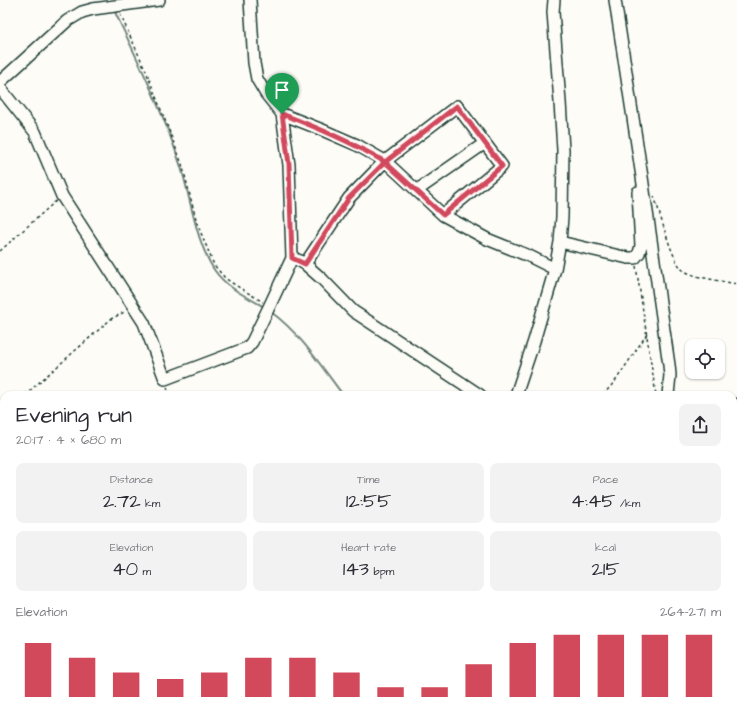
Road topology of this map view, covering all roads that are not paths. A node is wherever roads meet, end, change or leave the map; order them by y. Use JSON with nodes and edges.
{"nodes":[{"id":1,"x":159,"y":0,"type":"edge"},
{"id":2,"x":250,"y":0,"type":"edge"},
{"id":3,"x":554,"y":0,"type":"edge"},
{"id":4,"x":615,"y":0,"type":"edge"},
{"id":5,"x":113,"y":5,"type":"edge"},
{"id":6,"x":0,"y":82,"type":"edge"},
{"id":7,"x":0,"y":88,"type":"edge"},
{"id":8,"x":282,"y":114,"type":"junction"},
{"id":9,"x":485,"y":144,"type":"junction"},
{"id":10,"x":385,"y":162,"type":"junction"},
{"id":11,"x":645,"y":177,"type":"junction"},
{"id":12,"x":416,"y":191,"type":"junction"},
{"id":13,"x":443,"y":215,"type":"junction"},
{"id":14,"x":560,"y":242,"type":"junction"},
{"id":15,"x":292,"y":258,"type":"junction"},
{"id":16,"x":305,"y":264,"type":"junction"},
{"id":17,"x":555,"y":269,"type":"junction"},
{"id":18,"x":474,"y":391,"type":"edge"},
{"id":19,"x":517,"y":391,"type":"edge"},
{"id":20,"x":668,"y":391,"type":"edge"}],
"edges":[{"from":1,"to":5,"type":"street"},
{"from":2,"to":8,"type":"street"},
{"from":3,"to":14,"type":"street"},
{"from":4,"to":11,"type":"street"},
{"from":5,"to":6,"type":"street"},
{"from":7,"to":15,"type":"street"},
{"from":8,"to":10,"type":"street"},
{"from":8,"to":15,"type":"street"},
{"from":9,"to":10,"type":"street"},
{"from":9,"to":12,"type":"street"},
{"from":9,"to":13,"type":"street"},
{"from":10,"to":12,"type":"street"},
{"from":10,"to":16,"type":"street"},
{"from":11,"to":14,"type":"street"},
{"from":11,"to":20,"type":"street"},
{"from":12,"to":13,"type":"street"},
{"from":13,"to":17,"type":"street"},
{"from":14,"to":17,"type":"street"},
{"from":15,"to":16,"type":"street"},
{"from":16,"to":18,"type":"street"},
{"from":17,"to":19,"type":"street"}]}
